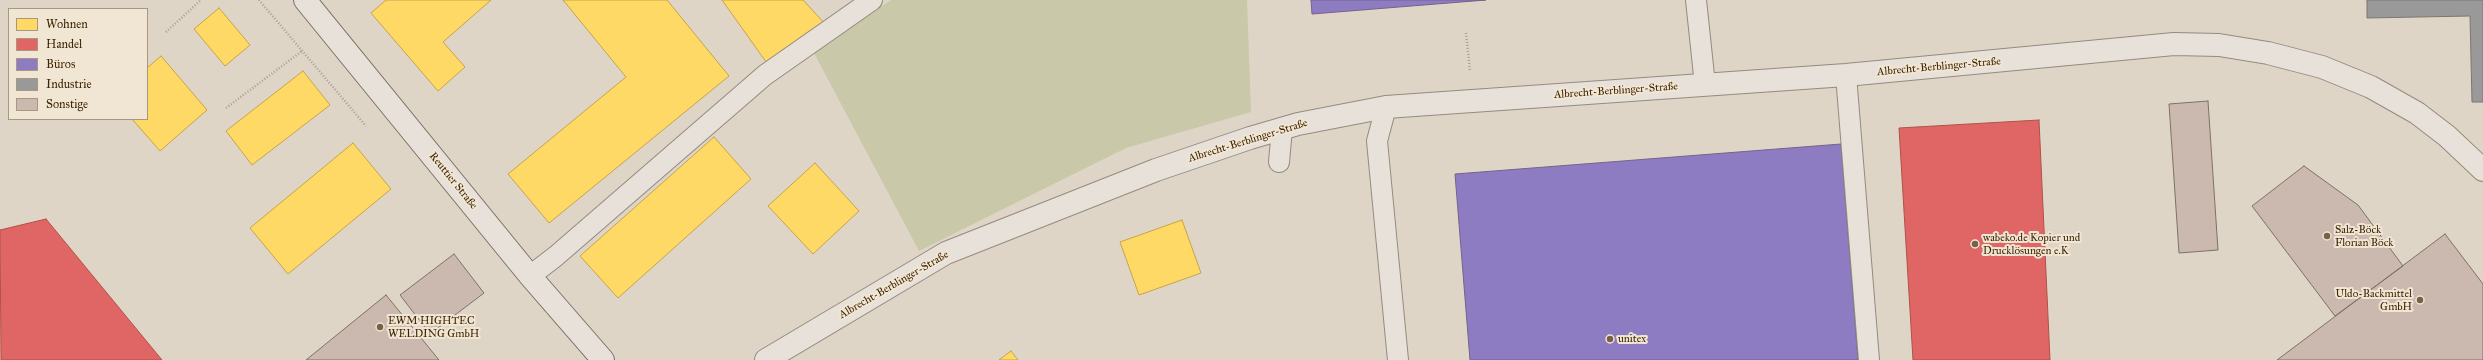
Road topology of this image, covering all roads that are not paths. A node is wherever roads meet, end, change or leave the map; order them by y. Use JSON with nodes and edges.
{"nodes":[{"id":1,"x":305,"y":0,"type":"edge"},
{"id":2,"x":872,"y":0,"type":"edge"},
{"id":3,"x":1696,"y":0,"type":"edge"},
{"id":4,"x":1846,"y":75,"type":"junction"},
{"id":5,"x":1705,"y":85,"type":"junction"},
{"id":6,"x":1386,"y":107,"type":"junction"},
{"id":7,"x":1282,"y":128,"type":"junction"},
{"id":8,"x":1279,"y":162,"type":"dead end"},
{"id":9,"x":2483,"y":170,"type":"edge"},
{"id":10,"x":530,"y":276,"type":"junction"},
{"id":11,"x":603,"y":360,"type":"edge"},
{"id":12,"x":766,"y":360,"type":"edge"},
{"id":13,"x":1398,"y":360,"type":"edge"},
{"id":14,"x":1869,"y":360,"type":"edge"}],
"edges":[{"from":1,"to":10,"type":"street","name":"Reuttier Straße"},
{"from":2,"to":10,"type":"lane"},
{"from":3,"to":5,"type":"lane"},
{"from":4,"to":5,"type":"street","name":"Albrecht-Berblinger-Straße"},
{"from":4,"to":9,"type":"street","name":"Albrecht-Berblinger-Straße"},
{"from":4,"to":14,"type":"lane"},
{"from":5,"to":6,"type":"street","name":"Albrecht-Berblinger-Straße"},
{"from":6,"to":7,"type":"street","name":"Albrecht-Berblinger-Straße"},
{"from":6,"to":13,"type":"lane"},
{"from":7,"to":8,"type":"lane"},
{"from":7,"to":12,"type":"street","name":"Albrecht-Berblinger-Straße"},
{"from":10,"to":11,"type":"street","name":"Reuttier Straße"}]}
